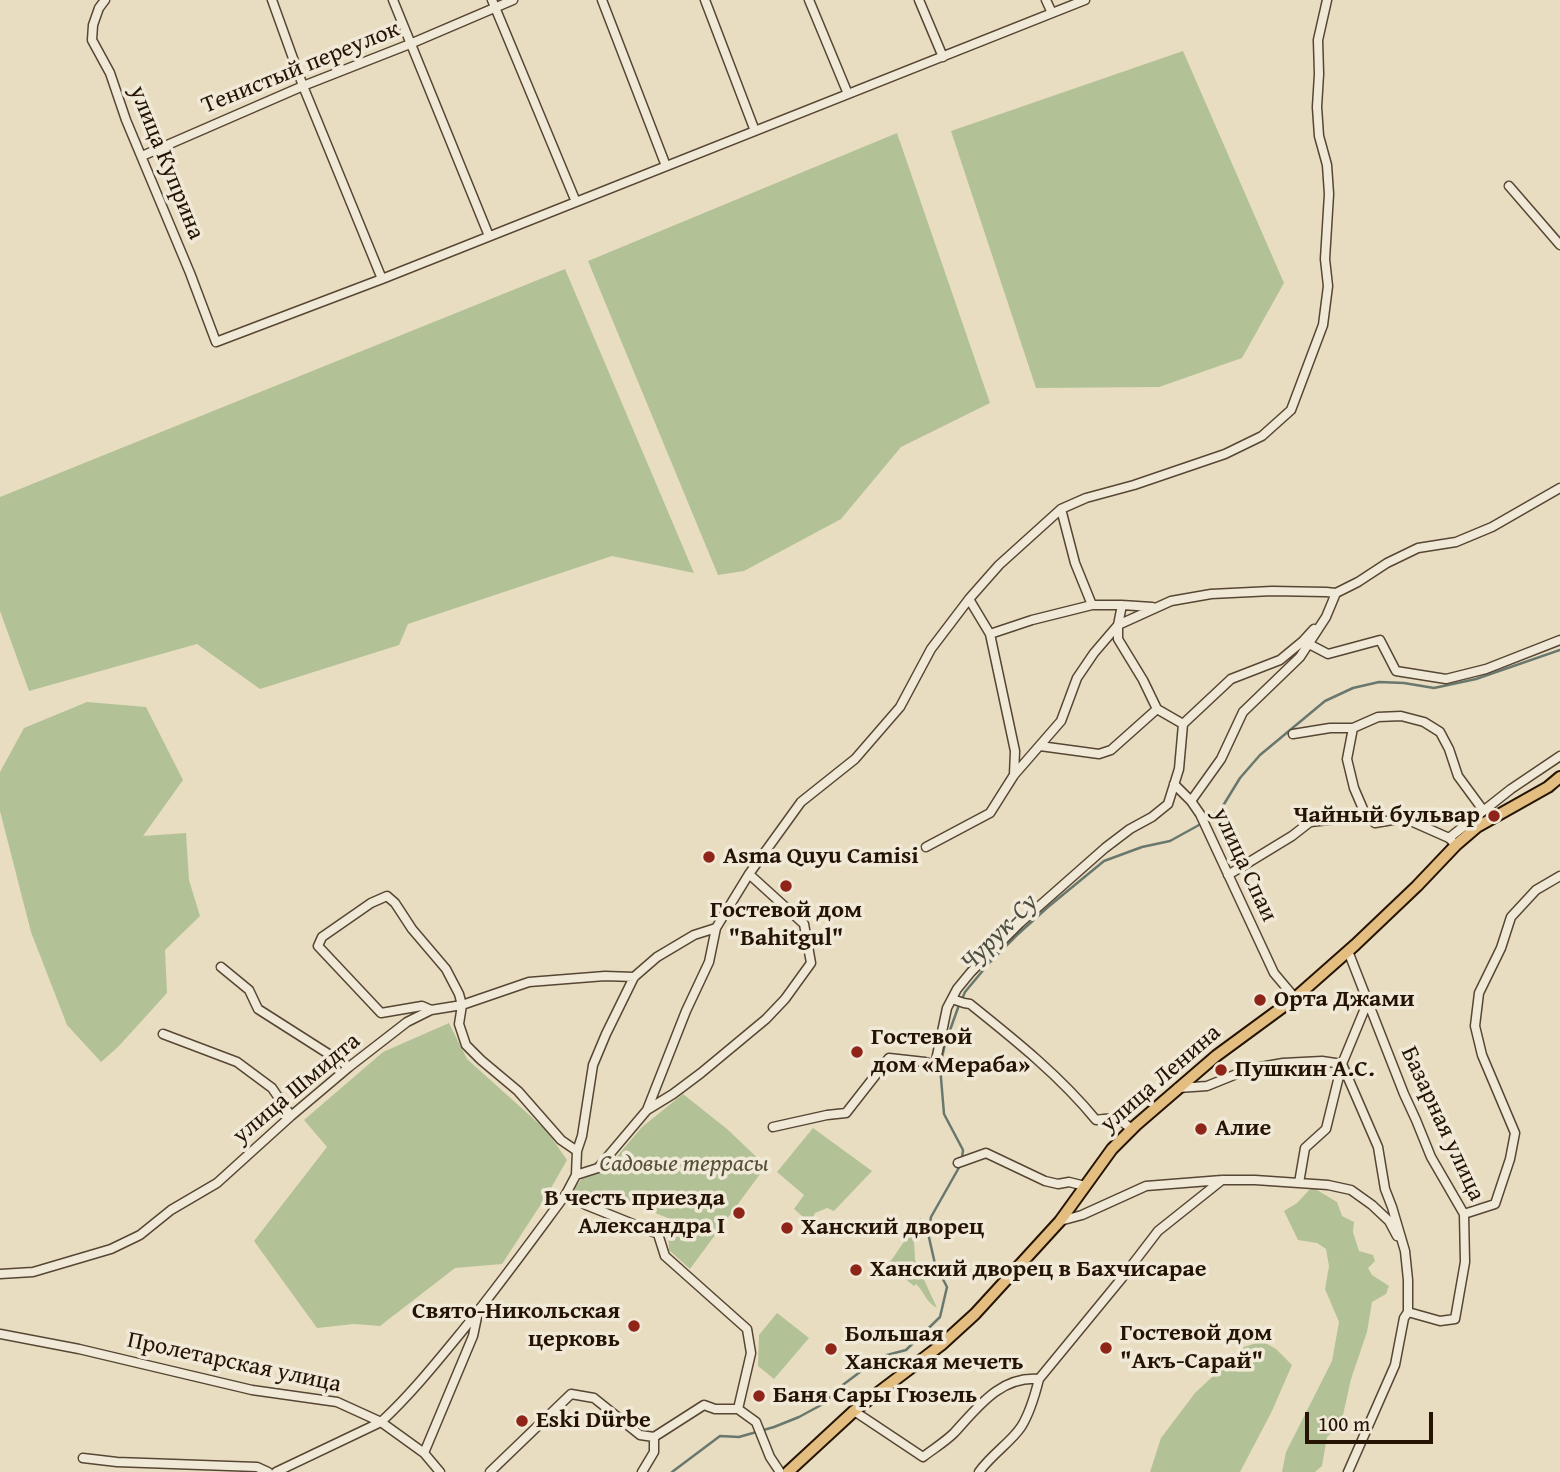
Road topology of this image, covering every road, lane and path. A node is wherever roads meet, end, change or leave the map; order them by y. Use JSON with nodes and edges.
{"nodes":[{"id":1,"x":105,"y":0,"type":"edge"},
{"id":2,"x":272,"y":0,"type":"edge"},
{"id":3,"x":393,"y":0,"type":"edge"},
{"id":4,"x":513,"y":0,"type":"edge"},
{"id":5,"x":602,"y":0,"type":"edge"},
{"id":6,"x":705,"y":0,"type":"edge"},
{"id":7,"x":809,"y":0,"type":"edge"},
{"id":8,"x":919,"y":0,"type":"edge"},
{"id":9,"x":1046,"y":0,"type":"edge"},
{"id":10,"x":1085,"y":0,"type":"edge"},
{"id":11,"x":1327,"y":0,"type":"edge"},
{"id":12,"x":494,"y":4,"type":"edge"},
{"id":13,"x":1052,"y":13,"type":"junction"},
{"id":14,"x":410,"y":44,"type":"junction"},
{"id":15,"x":943,"y":57,"type":"junction"},
{"id":16,"x":303,"y":86,"type":"junction"},
{"id":17,"x":848,"y":94,"type":"junction"},
{"id":18,"x":755,"y":131,"type":"junction"},
{"id":19,"x":142,"y":156,"type":"junction"},
{"id":20,"x":666,"y":166,"type":"junction"},
{"id":21,"x":1509,"y":186,"type":"dead end"},
{"id":22,"x":576,"y":202,"type":"junction"},
{"id":23,"x":489,"y":236,"type":"junction"},
{"id":24,"x":1560,"y":245,"type":"edge"},
{"id":25,"x":382,"y":279,"type":"junction"},
{"id":26,"x":1560,"y":488,"type":"edge"},
{"id":27,"x":1061,"y":509,"type":"junction"},
{"id":28,"x":1336,"y":593,"type":"junction"},
{"id":29,"x":969,"y":599,"type":"junction"},
{"id":30,"x":1122,"y":604,"type":"junction"},
{"id":31,"x":1091,"y":605,"type":"junction"},
{"id":32,"x":1155,"y":607,"type":"junction"},
{"id":33,"x":1326,"y":617,"type":"junction"},
{"id":34,"x":1118,"y":625,"type":"junction"},
{"id":35,"x":990,"y":634,"type":"junction"},
{"id":36,"x":1560,"y":640,"type":"edge"},
{"id":37,"x":1309,"y":644,"type":"junction"},
{"id":38,"x":1157,"y":709,"type":"junction"},
{"id":39,"x":1183,"y":724,"type":"junction"},
{"id":40,"x":1353,"y":727,"type":"junction"},
{"id":41,"x":1293,"y":734,"type":"dead end"},
{"id":42,"x":1041,"y":746,"type":"junction"},
{"id":43,"x":1560,"y":756,"type":"edge"},
{"id":44,"x":1014,"y":775,"type":"junction"},
{"id":45,"x":1560,"y":777,"type":"edge"},
{"id":46,"x":1174,"y":783,"type":"junction"},
{"id":47,"x":1191,"y":801,"type":"junction"},
{"id":48,"x":1483,"y":810,"type":"junction"},
{"id":49,"x":1366,"y":816,"type":"junction"},
{"id":50,"x":1452,"y":841,"type":"junction"},
{"id":51,"x":926,"y":846,"type":"dead end"},
{"id":52,"x":749,"y":874,"type":"junction"},
{"id":53,"x":1228,"y":875,"type":"junction"},
{"id":54,"x":1560,"y":876,"type":"edge"},
{"id":55,"x":716,"y":928,"type":"junction"},
{"id":56,"x":1348,"y":951,"type":"junction"},
{"id":57,"x":221,"y":967,"type":"dead end"},
{"id":58,"x":634,"y":977,"type":"junction"},
{"id":59,"x":1295,"y":998,"type":"junction"},
{"id":60,"x":957,"y":1001,"type":"junction"},
{"id":61,"x":1368,"y":1001,"type":"junction"},
{"id":62,"x":462,"y":1005,"type":"junction"},
{"id":63,"x":431,"y":1010,"type":"junction"},
{"id":64,"x":163,"y":1034,"type":"dead end"},
{"id":65,"x":1342,"y":1064,"type":"junction"},
{"id":66,"x":349,"y":1067,"type":"junction"},
{"id":67,"x":1178,"y":1088,"type":"junction"},
{"id":68,"x":647,"y":1110,"type":"junction"},
{"id":69,"x":291,"y":1115,"type":"junction"},
{"id":70,"x":774,"y":1127,"type":"dead end"},
{"id":71,"x":1132,"y":1130,"type":"junction"},
{"id":72,"x":577,"y":1151,"type":"junction"},
{"id":73,"x":961,"y":1162,"type":"dead end"},
{"id":74,"x":576,"y":1175,"type":"junction"},
{"id":75,"x":1222,"y":1180,"type":"junction"},
{"id":76,"x":1299,"y":1183,"type":"junction"},
{"id":77,"x":1085,"y":1186,"type":"junction"},
{"id":78,"x":566,"y":1194,"type":"junction"},
{"id":79,"x":1464,"y":1214,"type":"junction"},
{"id":80,"x":1060,"y":1221,"type":"junction"},
{"id":81,"x":1405,"y":1251,"type":"junction"},
{"id":82,"x":0,"y":1274,"type":"edge"},
{"id":83,"x":1408,"y":1312,"type":"junction"},
{"id":84,"x":477,"y":1314,"type":"junction"},
{"id":85,"x":0,"y":1334,"type":"edge"},
{"id":86,"x":1039,"y":1379,"type":"junction"},
{"id":87,"x":738,"y":1409,"type":"junction"},
{"id":88,"x":854,"y":1411,"type":"junction"},
{"id":89,"x":382,"y":1422,"type":"junction"},
{"id":90,"x":654,"y":1437,"type":"junction"},
{"id":91,"x":424,"y":1453,"type":"junction"},
{"id":92,"x":83,"y":1458,"type":"dead end"},
{"id":93,"x":281,"y":1471,"type":"edge"},
{"id":94,"x":268,"y":1472,"type":"edge"},
{"id":95,"x":440,"y":1472,"type":"edge"},
{"id":96,"x":490,"y":1472,"type":"edge"},
{"id":97,"x":642,"y":1472,"type":"edge"},
{"id":98,"x":780,"y":1472,"type":"edge"},
{"id":99,"x":788,"y":1472,"type":"edge"},
{"id":100,"x":979,"y":1472,"type":"edge"},
{"id":101,"x":1348,"y":1472,"type":"edge"}],
"edges":[{"from":1,"to":19,"type":"street","name":"улица Куприна"},
{"from":2,"to":16,"type":"street"},
{"from":3,"to":14,"type":"street"},
{"from":4,"to":12,"type":"street","name":"Тенистый переулок"},
{"from":5,"to":20,"type":"street"},
{"from":6,"to":18,"type":"street"},
{"from":7,"to":17,"type":"street"},
{"from":8,"to":15,"type":"street"},
{"from":9,"to":13,"type":"street"},
{"from":10,"to":13,"type":"street"},
{"from":11,"to":27,"type":"street"},
{"from":12,"to":14,"type":"street","name":"Тенистый переулок"},
{"from":12,"to":22,"type":"street"},
{"from":13,"to":15,"type":"street"},
{"from":14,"to":16,"type":"street","name":"Тенистый переулок"},
{"from":14,"to":23,"type":"street"},
{"from":15,"to":17,"type":"street"},
{"from":16,"to":19,"type":"street","name":"Тенистый переулок"},
{"from":16,"to":25,"type":"street"},
{"from":17,"to":18,"type":"street"},
{"from":18,"to":20,"type":"street"},
{"from":19,"to":25,"type":"street","name":"улица Куприна"},
{"from":20,"to":22,"type":"street"},
{"from":21,"to":24,"type":"street"},
{"from":22,"to":23,"type":"street"},
{"from":23,"to":25,"type":"street"},
{"from":26,"to":28,"type":"street"},
{"from":27,"to":29,"type":"street"},
{"from":27,"to":31,"type":"street"},
{"from":28,"to":32,"type":"street"},
{"from":28,"to":33,"type":"street"},
{"from":29,"to":35,"type":"street"},
{"from":29,"to":52,"type":"street"},
{"from":30,"to":31,"type":"street"},
{"from":30,"to":32,"type":"street"},
{"from":30,"to":34,"type":"street"},
{"from":31,"to":35,"type":"street"},
{"from":32,"to":34,"type":"street"},
{"from":33,"to":37,"type":"street"},
{"from":33,"to":39,"type":"street"},
{"from":34,"to":38,"type":"street"},
{"from":34,"to":42,"type":"street"},
{"from":35,"to":44,"type":"street"},
{"from":36,"to":37,"type":"street"},
{"from":37,"to":47,"type":"street"},
{"from":38,"to":39,"type":"street"},
{"from":38,"to":42,"type":"street"},
{"from":39,"to":46,"type":"street"},
{"from":40,"to":41,"type":"street"},
{"from":40,"to":48,"type":"street"},
{"from":40,"to":49,"type":"street"},
{"from":42,"to":44,"type":"street"},
{"from":43,"to":48,"type":"street"},
{"from":44,"to":51,"type":"street"},
{"from":45,"to":50,"type":"main road","name":"улица Ленина"},
{"from":46,"to":47,"type":"street","name":"улица Спаи"},
{"from":46,"to":60,"type":"street"},
{"from":47,"to":53,"type":"street","name":"улица Спаи"},
{"from":48,"to":50,"type":"street"},
{"from":49,"to":50,"type":"street"},
{"from":49,"to":53,"type":"street"},
{"from":50,"to":56,"type":"main road","name":"улица Ленина"},
{"from":52,"to":55,"type":"street"},
{"from":52,"to":68,"type":"street"},
{"from":53,"to":59,"type":"street","name":"улица Спаи"},
{"from":54,"to":79,"type":"street"},
{"from":55,"to":58,"type":"street"},
{"from":55,"to":68,"type":"street"},
{"from":56,"to":59,"type":"main road","name":"улица Ленина"},
{"from":56,"to":61,"type":"street","name":"Базарная улица"},
{"from":57,"to":66,"type":"street"},
{"from":58,"to":62,"type":"street","name":"улица Шмидта"},
{"from":58,"to":72,"type":"street"},
{"from":59,"to":67,"type":"main road","name":"улица Ленина"},
{"from":60,"to":70,"type":"street"},
{"from":60,"to":71,"type":"street"},
{"from":61,"to":65,"type":"street"},
{"from":61,"to":79,"type":"street","name":"Базарная улица"},
{"from":62,"to":63,"type":"street","name":"улица Шмидта"},
{"from":62,"to":63,"type":"street"},
{"from":62,"to":72,"type":"street"},
{"from":63,"to":66,"type":"street","name":"улица Шмидта"},
{"from":64,"to":69,"type":"street"},
{"from":65,"to":67,"type":"street"},
{"from":65,"to":76,"type":"street"},
{"from":65,"to":81,"type":"street"},
{"from":66,"to":69,"type":"street","name":"улица Шмидта"},
{"from":67,"to":71,"type":"main road","name":"улица Ленина"},
{"from":68,"to":74,"type":"street"},
{"from":69,"to":82,"type":"street","name":"улица Шмидта"},
{"from":71,"to":77,"type":"main road","name":"улица Ленина"},
{"from":72,"to":74,"type":"street"},
{"from":73,"to":77,"type":"street"},
{"from":74,"to":78,"type":"street"},
{"from":75,"to":76,"type":"street"},
{"from":75,"to":80,"type":"street"},
{"from":75,"to":86,"type":"street"},
{"from":76,"to":81,"type":"street"},
{"from":77,"to":80,"type":"main road","name":"улица Ленина"},
{"from":78,"to":84,"type":"street"},
{"from":78,"to":87,"type":"street"},
{"from":79,"to":83,"type":"street","name":"Базарная улица"},
{"from":80,"to":88,"type":"main road","name":"улица Ленина"},
{"from":81,"to":83,"type":"street"},
{"from":83,"to":101,"type":"street"},
{"from":84,"to":89,"type":"street"},
{"from":84,"to":91,"type":"street"},
{"from":85,"to":89,"type":"street","name":"Пролетарская улица"},
{"from":86,"to":88,"type":"street"},
{"from":86,"to":100,"type":"street"},
{"from":87,"to":90,"type":"street"},
{"from":87,"to":98,"type":"street"},
{"from":88,"to":99,"type":"main road","name":"улица Ленина"},
{"from":89,"to":91,"type":"street","name":"Пролетарская улица"},
{"from":89,"to":93,"type":"street"},
{"from":90,"to":96,"type":"street"},
{"from":90,"to":97,"type":"street"},
{"from":91,"to":95,"type":"street","name":"Пролетарская улица"},
{"from":92,"to":94,"type":"street"}]}
